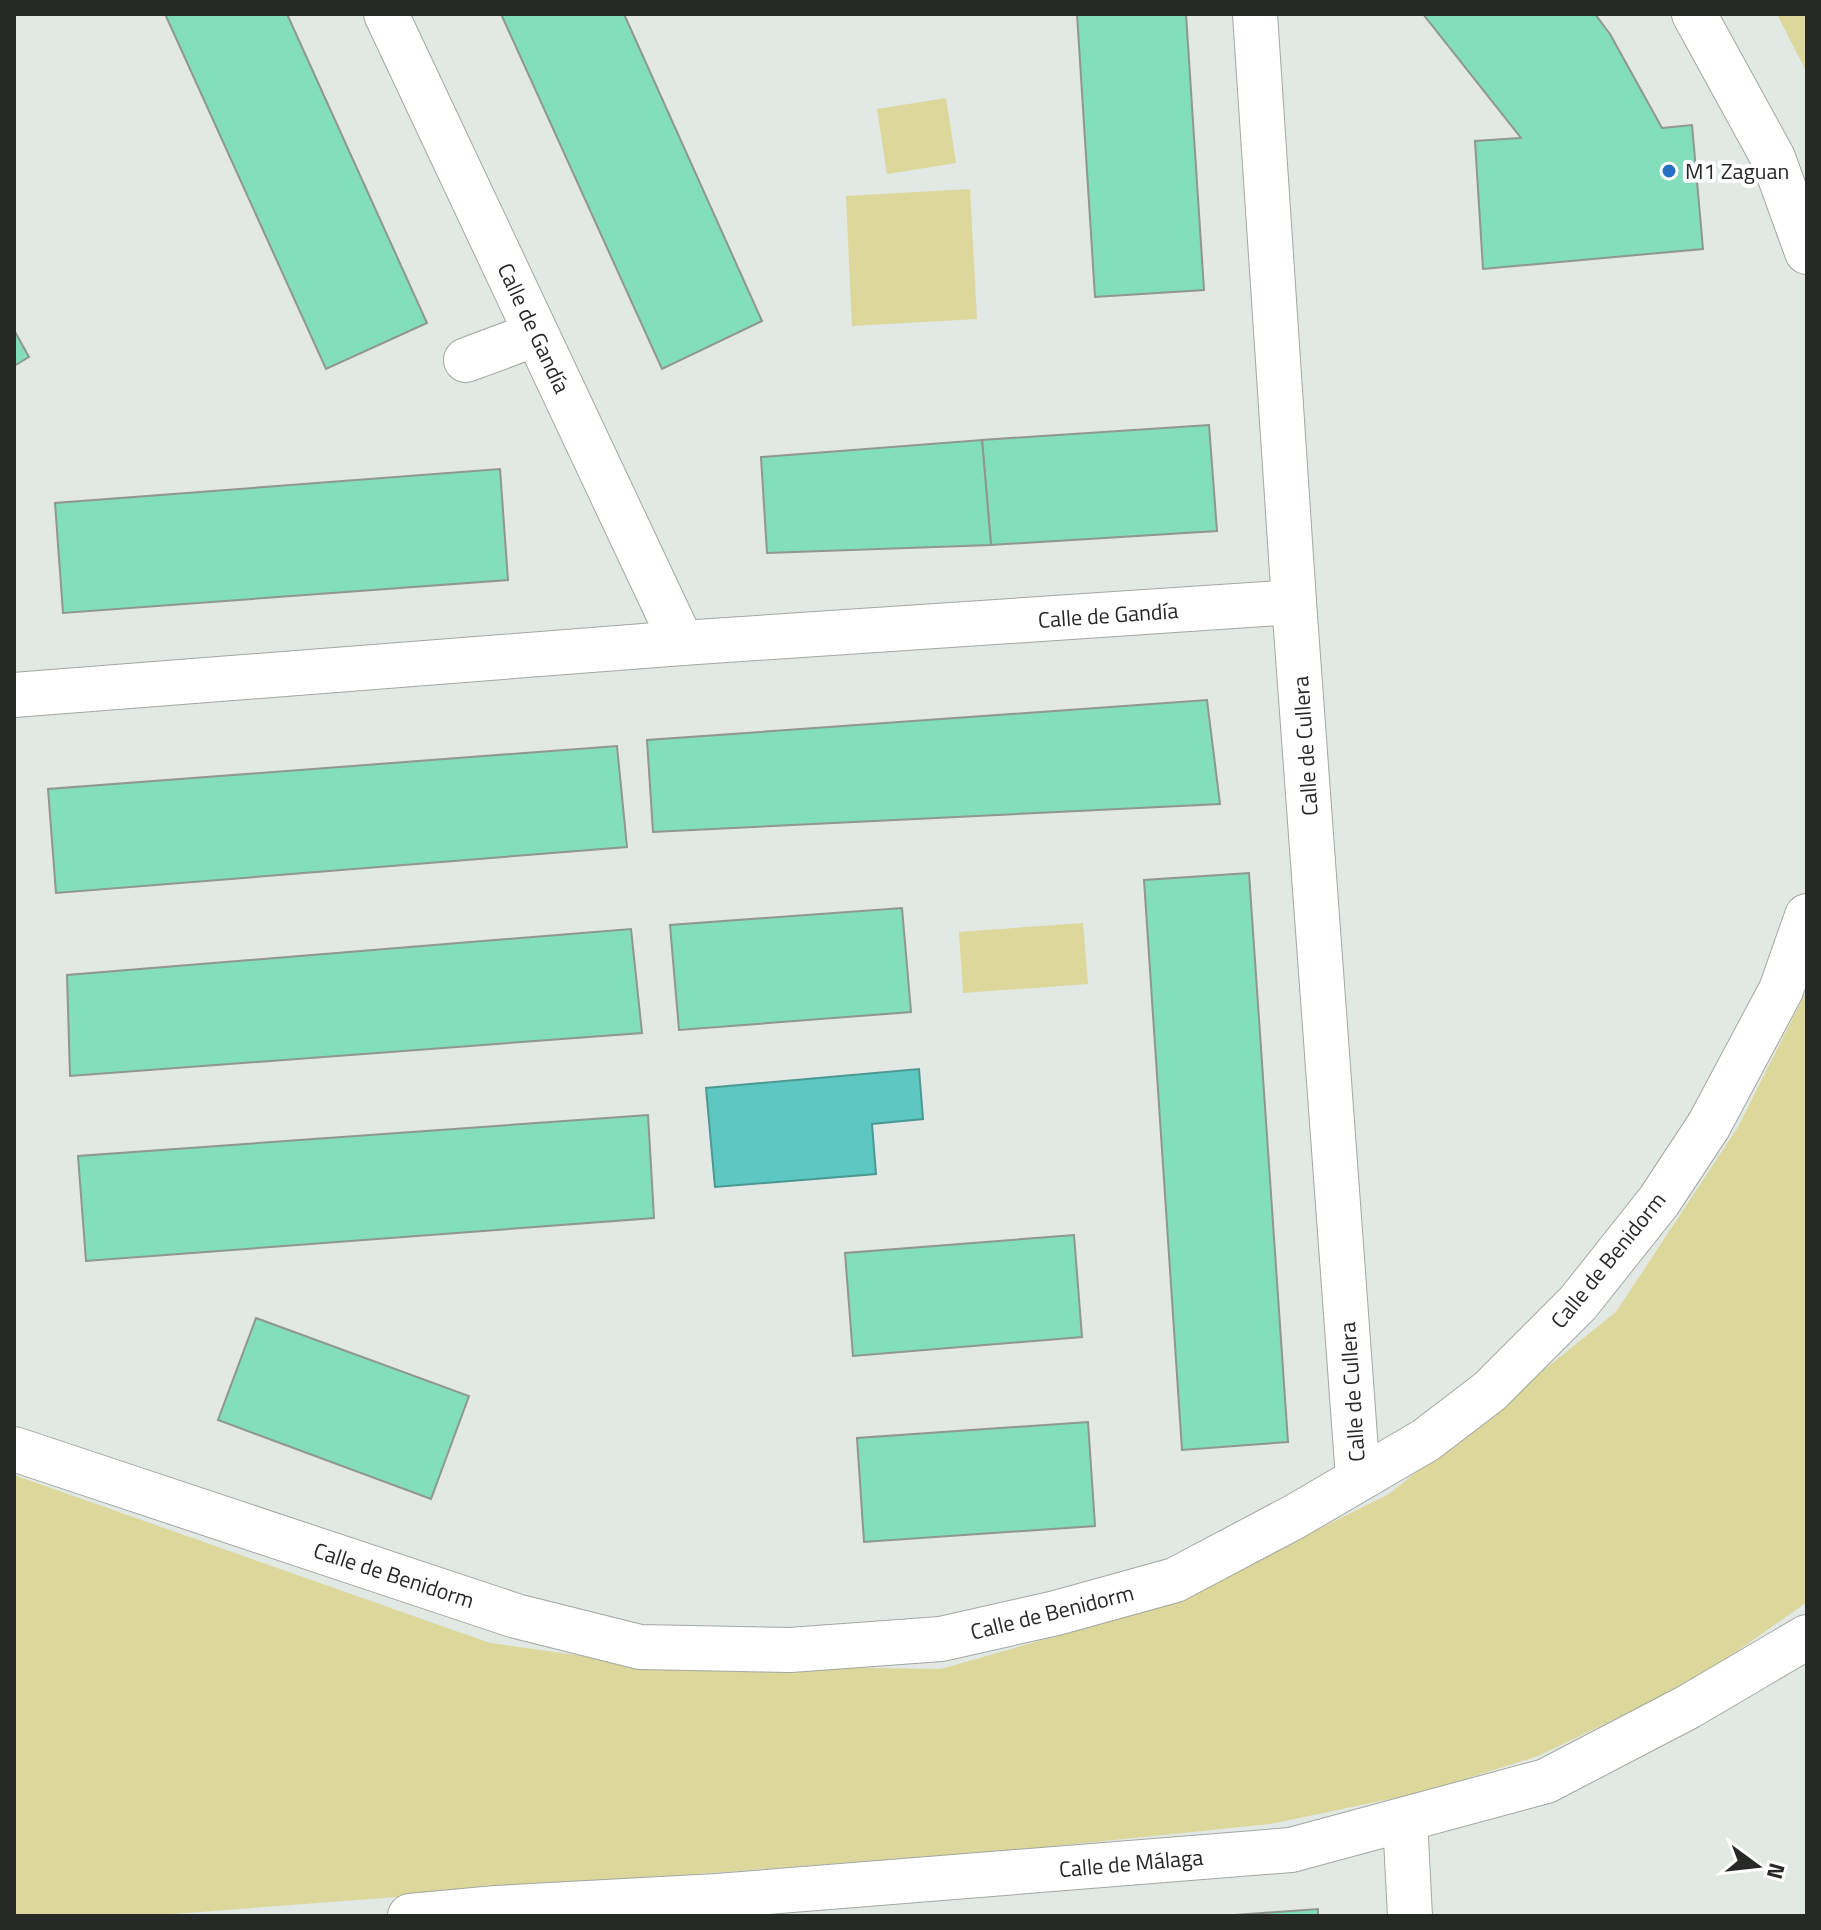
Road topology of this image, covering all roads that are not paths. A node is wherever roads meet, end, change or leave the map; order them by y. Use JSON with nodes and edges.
{"nodes":[{"id":1,"x":386,"y":14,"type":"edge"},
{"id":2,"x":1255,"y":14,"type":"edge"},
{"id":3,"x":1694,"y":14,"type":"edge"},
{"id":4,"x":1807,"y":252,"type":"edge"},
{"id":5,"x":536,"y":334,"type":"junction"},
{"id":6,"x":466,"y":360,"type":"dead end"},
{"id":7,"x":1294,"y":602,"type":"junction"},
{"id":8,"x":682,"y":643,"type":"junction"},
{"id":9,"x":14,"y":695,"type":"edge"},
{"id":10,"x":1807,"y":916,"type":"edge"},
{"id":11,"x":14,"y":1449,"type":"edge"},
{"id":12,"x":1358,"y":1478,"type":"junction"},
{"id":13,"x":1807,"y":1637,"type":"edge"},
{"id":14,"x":1405,"y":1820,"type":"junction"},
{"id":15,"x":938,"y":1897,"type":"edge"},
{"id":16,"x":496,"y":1912,"type":"edge"},
{"id":17,"x":410,"y":1916,"type":"edge"},
{"id":18,"x":1410,"y":1916,"type":"edge"}],
"edges":[{"from":1,"to":5,"type":"street","name":"Calle de Gandía"},
{"from":2,"to":7,"type":"street","name":"Calle de Cullera"},
{"from":3,"to":4,"type":"street"},
{"from":5,"to":6,"type":"street"},
{"from":5,"to":8,"type":"street","name":"Calle de Gandía"},
{"from":7,"to":8,"type":"street","name":"Calle de Gandía"},
{"from":7,"to":12,"type":"street","name":"Calle de Cullera"},
{"from":8,"to":9,"type":"street","name":"Calle de Gandía"},
{"from":10,"to":12,"type":"street","name":"Calle de Benidorm"},
{"from":11,"to":12,"type":"street","name":"Calle de Benidorm"},
{"from":13,"to":14,"type":"street","name":"Calle de Málaga"},
{"from":14,"to":15,"type":"street","name":"Calle de Málaga"},
{"from":14,"to":18,"type":"street"},
{"from":15,"to":16,"type":"street","name":"Calle de Málaga"},
{"from":16,"to":17,"type":"street","name":"Calle de Málaga"}]}
